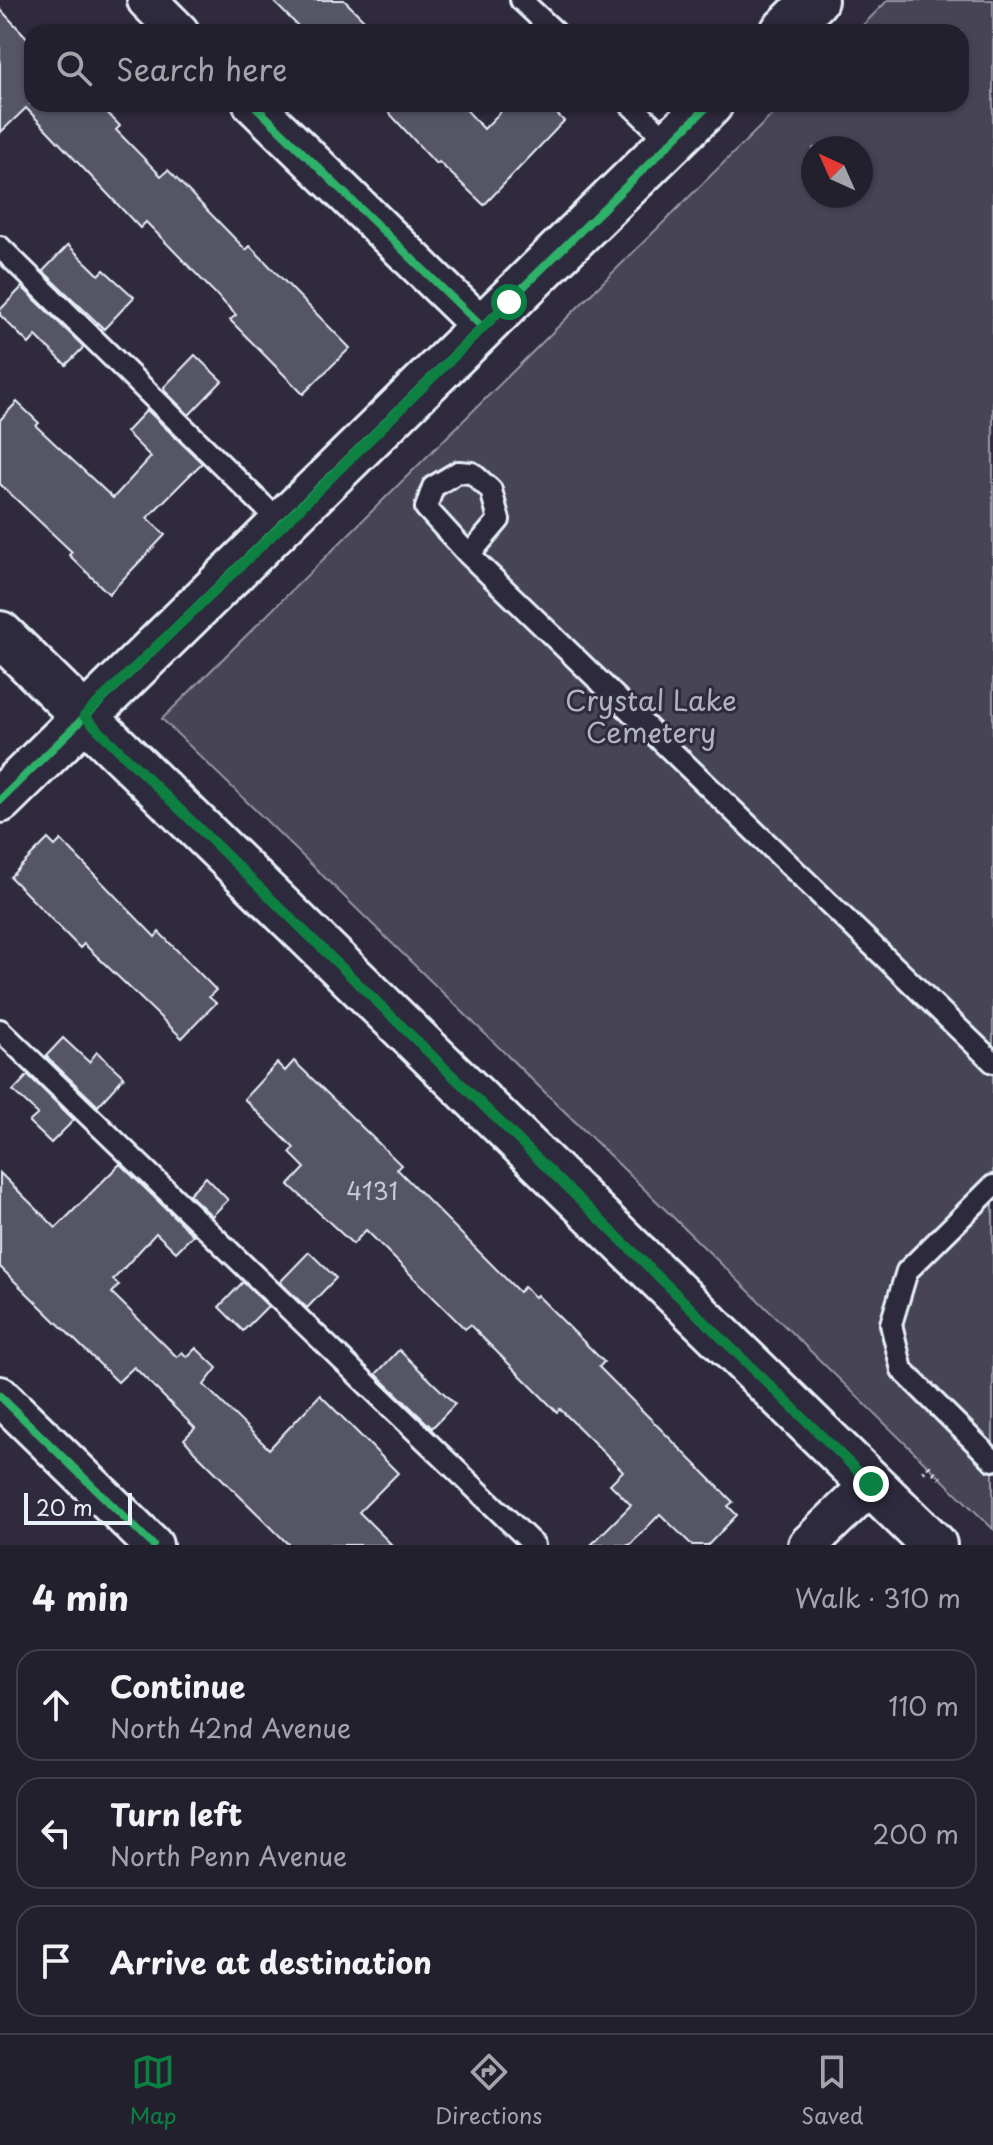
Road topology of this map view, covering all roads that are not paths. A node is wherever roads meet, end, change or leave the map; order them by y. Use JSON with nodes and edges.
{"nodes":[{"id":1,"x":147,"y":0,"type":"edge"},
{"id":2,"x":521,"y":0,"type":"edge"},
{"id":3,"x":815,"y":0,"type":"edge"},
{"id":4,"x":171,"y":24,"type":"edge"},
{"id":5,"x":546,"y":24,"type":"edge"},
{"id":6,"x":791,"y":24,"type":"edge"},
{"id":7,"x":261,"y":112,"type":"edge"},
{"id":8,"x":638,"y":112,"type":"edge"},
{"id":9,"x":702,"y":112,"type":"edge"},
{"id":10,"x":670,"y":143,"type":"junction"},
{"id":11,"x":0,"y":247,"type":"edge"},
{"id":12,"x":482,"y":327,"type":"junction"},
{"id":13,"x":283,"y":525,"type":"junction"},
{"id":14,"x":469,"y":555,"type":"dead end"},
{"id":15,"x":0,"y":634,"type":"edge"},
{"id":16,"x":84,"y":716,"type":"junction"},
{"id":17,"x":0,"y":800,"type":"edge"},
{"id":18,"x":0,"y":1030,"type":"edge"},
{"id":19,"x":993,"y":1062,"type":"edge"},
{"id":20,"x":993,"y":1186,"type":"edge"},
{"id":21,"x":0,"y":1396,"type":"edge"},
{"id":22,"x":993,"y":1460,"type":"edge"},
{"id":23,"x":871,"y":1484,"type":"junction"},
{"id":24,"x":153,"y":1545,"type":"edge"},
{"id":25,"x":534,"y":1545,"type":"edge"},
{"id":26,"x":808,"y":1545,"type":"edge"},
{"id":27,"x":934,"y":1545,"type":"edge"}],
"edges":[{"from":1,"to":4,"type":"street"},
{"from":2,"to":5,"type":"lane"},
{"from":3,"to":6,"type":"main road"},
{"from":7,"to":12,"type":"street"},
{"from":8,"to":10,"type":"lane"},
{"from":9,"to":10,"type":"main road"},
{"from":10,"to":12,"type":"main road"},
{"from":11,"to":13,"type":"lane"},
{"from":12,"to":13,"type":"main road"},
{"from":13,"to":16,"type":"main road"},
{"from":14,"to":19,"type":"lane"},
{"from":15,"to":16,"type":"main road"},
{"from":16,"to":17,"type":"main road"},
{"from":16,"to":23,"type":"main road"},
{"from":18,"to":25,"type":"lane"},
{"from":20,"to":22,"type":"lane"},
{"from":21,"to":24,"type":"street"},
{"from":23,"to":26,"type":"street"},
{"from":23,"to":27,"type":"main road"}]}
